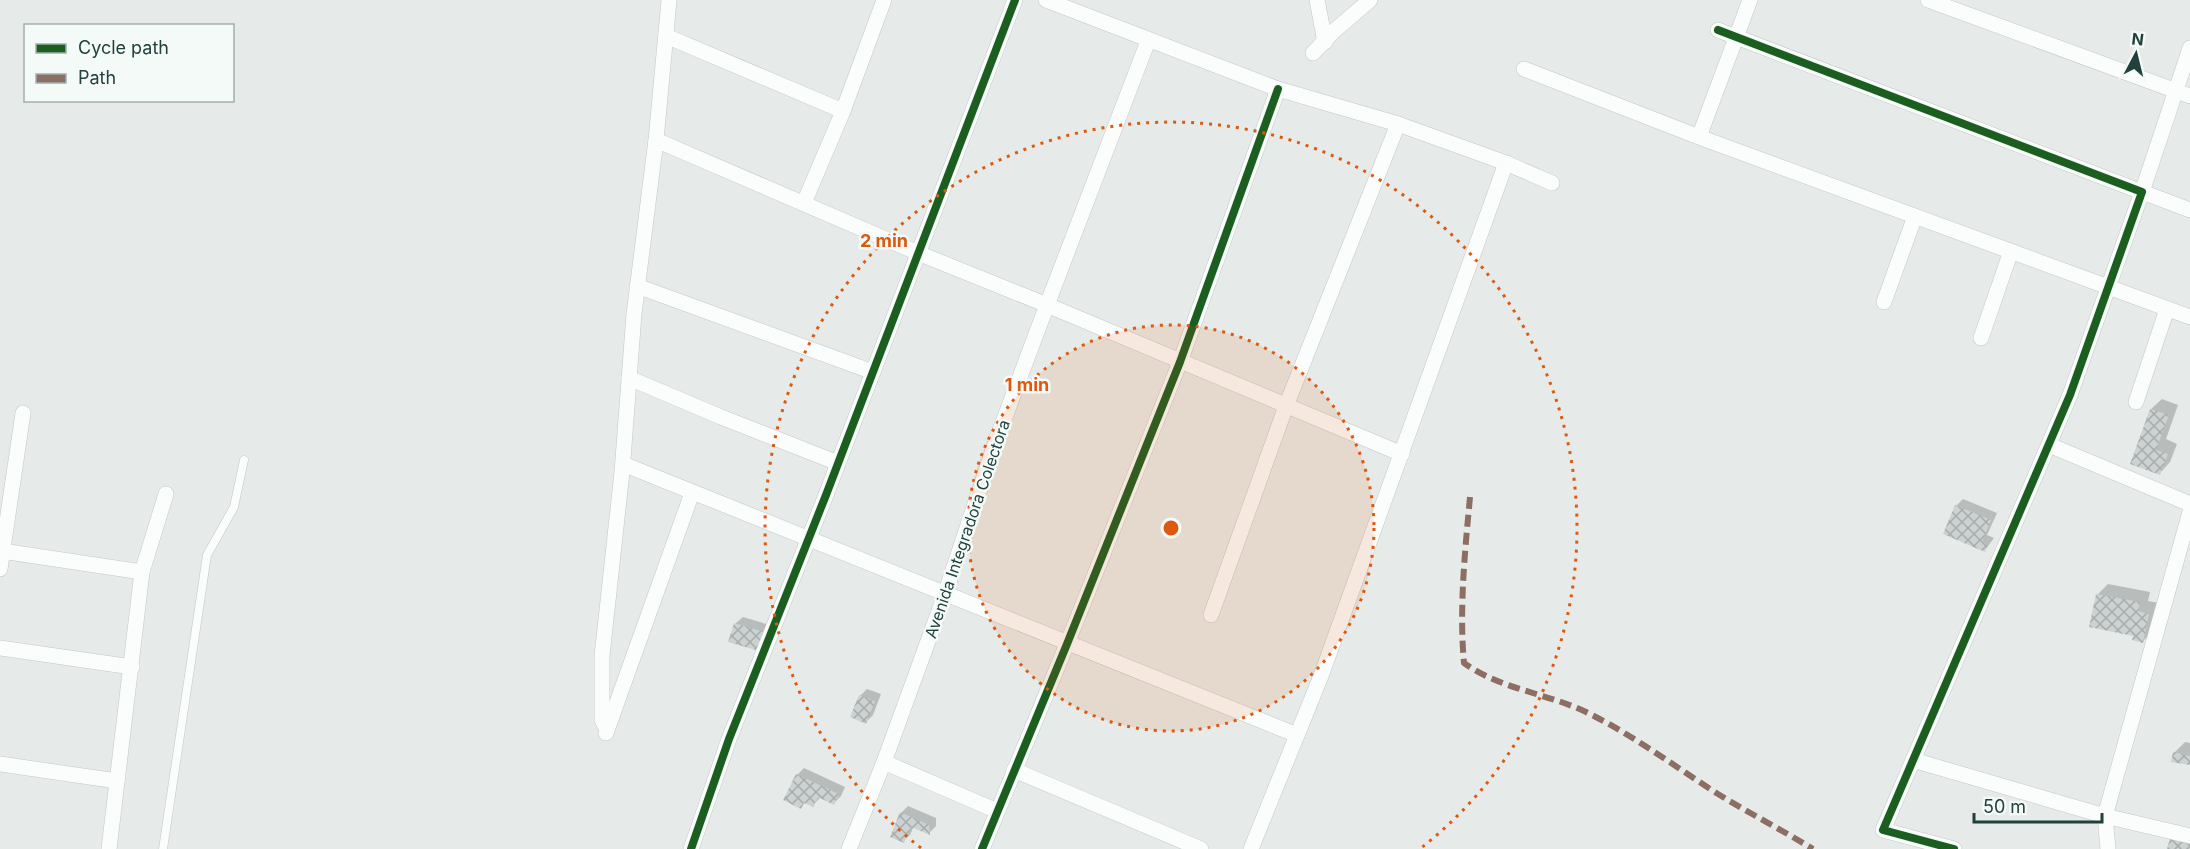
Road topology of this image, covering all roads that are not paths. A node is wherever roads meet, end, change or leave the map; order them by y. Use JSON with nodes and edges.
{"nodes":[{"id":1,"x":669,"y":0,"type":"edge"},
{"id":2,"x":884,"y":0,"type":"edge"},
{"id":3,"x":1015,"y":0,"type":"edge"},
{"id":4,"x":1046,"y":0,"type":"edge"},
{"id":5,"x":1317,"y":0,"type":"edge"},
{"id":6,"x":1370,"y":0,"type":"edge"},
{"id":7,"x":1750,"y":0,"type":"edge"},
{"id":8,"x":1928,"y":0,"type":"edge"},
{"id":9,"x":1718,"y":30,"type":"dead end"},
{"id":10,"x":666,"y":36,"type":"junction"},
{"id":11,"x":1736,"y":37,"type":"junction"},
{"id":12,"x":1148,"y":41,"type":"junction"},
{"id":13,"x":1324,"y":42,"type":"junction"},
{"id":14,"x":2190,"y":48,"type":"edge"},
{"id":15,"x":1313,"y":53,"type":"dead end"},
{"id":16,"x":1524,"y":69,"type":"dead end"},
{"id":17,"x":1278,"y":89,"type":"junction"},
{"id":18,"x":2183,"y":93,"type":"edge"},
{"id":19,"x":843,"y":111,"type":"junction"},
{"id":20,"x":1398,"y":124,"type":"junction"},
{"id":21,"x":1699,"y":137,"type":"junction"},
{"id":22,"x":656,"y":141,"type":"junction"},
{"id":23,"x":1506,"y":164,"type":"junction"},
{"id":24,"x":1552,"y":183,"type":"dead end"},
{"id":25,"x":2142,"y":192,"type":"junction"},
{"id":26,"x":804,"y":203,"type":"junction"},
{"id":27,"x":2190,"y":210,"type":"edge"},
{"id":28,"x":1915,"y":216,"type":"junction"},
{"id":29,"x":2011,"y":251,"type":"junction"},
{"id":30,"x":918,"y":253,"type":"junction"},
{"id":31,"x":638,"y":286,"type":"junction"},
{"id":32,"x":2108,"y":287,"type":"junction"},
{"id":33,"x":1884,"y":302,"type":"dead end"},
{"id":34,"x":1047,"y":305,"type":"junction"},
{"id":35,"x":2167,"y":309,"type":"junction"},
{"id":36,"x":2190,"y":318,"type":"edge"},
{"id":37,"x":1981,"y":338,"type":"dead end"},
{"id":38,"x":1180,"y":362,"type":"junction"},
{"id":39,"x":873,"y":372,"type":"junction"},
{"id":40,"x":629,"y":378,"type":"junction"},
{"id":41,"x":2136,"y":402,"type":"dead end"},
{"id":42,"x":1286,"y":406,"type":"junction"},
{"id":43,"x":23,"y":413,"type":"dead end"},
{"id":44,"x":2049,"y":445,"type":"junction"},
{"id":45,"x":1402,"y":454,"type":"junction"},
{"id":46,"x":244,"y":460,"type":"dead end"},
{"id":47,"x":838,"y":463,"type":"junction"},
{"id":48,"x":623,"y":464,"type":"junction"},
{"id":49,"x":692,"y":493,"type":"junction"},
{"id":50,"x":166,"y":494,"type":"dead end"},
{"id":51,"x":2190,"y":504,"type":"edge"},
{"id":52,"x":2190,"y":512,"type":"edge"},
{"id":53,"x":807,"y":539,"type":"junction"},
{"id":54,"x":2,"y":551,"type":"junction"},
{"id":55,"x":0,"y":568,"type":"edge"},
{"id":56,"x":142,"y":572,"type":"junction"},
{"id":57,"x":945,"y":595,"type":"junction"},
{"id":58,"x":1211,"y":615,"type":"dead end"},
{"id":59,"x":1067,"y":644,"type":"junction"},
{"id":60,"x":0,"y":648,"type":"edge"},
{"id":61,"x":132,"y":667,"type":"junction"},
{"id":62,"x":1297,"y":735,"type":"junction"},
{"id":63,"x":1913,"y":760,"type":"junction"},
{"id":64,"x":884,"y":762,"type":"junction"},
{"id":65,"x":0,"y":764,"type":"edge"},
{"id":66,"x":1014,"y":770,"type":"junction"},
{"id":67,"x":117,"y":781,"type":"junction"},
{"id":68,"x":997,"y":811,"type":"junction"},
{"id":69,"x":2105,"y":816,"type":"junction"},
{"id":70,"x":2190,"y":836,"type":"edge"},
{"id":71,"x":109,"y":849,"type":"edge"},
{"id":72,"x":163,"y":849,"type":"edge"},
{"id":73,"x":691,"y":849,"type":"edge"},
{"id":74,"x":849,"y":849,"type":"edge"},
{"id":75,"x":982,"y":849,"type":"edge"},
{"id":76,"x":1201,"y":849,"type":"edge"},
{"id":77,"x":1251,"y":849,"type":"edge"},
{"id":78,"x":1954,"y":849,"type":"edge"},
{"id":79,"x":2108,"y":849,"type":"edge"}],
"edges":[{"from":1,"to":10,"type":"street"},
{"from":2,"to":19,"type":"street"},
{"from":3,"to":30,"type":"street"},
{"from":4,"to":12,"type":"street"},
{"from":5,"to":13,"type":"street"},
{"from":6,"to":13,"type":"street"},
{"from":7,"to":11,"type":"street"},
{"from":8,"to":18,"type":"street"},
{"from":9,"to":11,"type":"street"},
{"from":10,"to":19,"type":"street"},
{"from":10,"to":22,"type":"street"},
{"from":11,"to":21,"type":"street"},
{"from":11,"to":25,"type":"street"},
{"from":12,"to":17,"type":"street"},
{"from":12,"to":34,"type":"street","name":"Avenida Integradora Colectora"},
{"from":13,"to":15,"type":"street"},
{"from":14,"to":18,"type":"street"},
{"from":16,"to":21,"type":"street"},
{"from":17,"to":20,"type":"street"},
{"from":17,"to":38,"type":"street"},
{"from":18,"to":25,"type":"street"},
{"from":19,"to":26,"type":"street"},
{"from":20,"to":23,"type":"street"},
{"from":20,"to":42,"type":"street"},
{"from":21,"to":28,"type":"street"},
{"from":22,"to":26,"type":"street"},
{"from":22,"to":31,"type":"street"},
{"from":23,"to":24,"type":"street"},
{"from":23,"to":45,"type":"street"},
{"from":25,"to":27,"type":"street"},
{"from":25,"to":32,"type":"street"},
{"from":26,"to":30,"type":"street"},
{"from":28,"to":29,"type":"street"},
{"from":28,"to":33,"type":"street"},
{"from":29,"to":32,"type":"street"},
{"from":29,"to":37,"type":"street"},
{"from":30,"to":34,"type":"street"},
{"from":30,"to":39,"type":"street"},
{"from":31,"to":39,"type":"street"},
{"from":31,"to":40,"type":"street"},
{"from":32,"to":35,"type":"street"},
{"from":32,"to":44,"type":"street"},
{"from":34,"to":38,"type":"street"},
{"from":34,"to":57,"type":"street","name":"Avenida Integradora Colectora"},
{"from":35,"to":36,"type":"street"},
{"from":35,"to":41,"type":"street"},
{"from":38,"to":42,"type":"street"},
{"from":38,"to":59,"type":"street"},
{"from":39,"to":47,"type":"street"},
{"from":40,"to":47,"type":"street"},
{"from":40,"to":48,"type":"street"},
{"from":42,"to":45,"type":"street"},
{"from":42,"to":58,"type":"street"},
{"from":43,"to":54,"type":"street"},
{"from":44,"to":51,"type":"street"},
{"from":44,"to":63,"type":"street"},
{"from":45,"to":62,"type":"street"},
{"from":46,"to":72,"type":"lane"},
{"from":47,"to":53,"type":"street"},
{"from":48,"to":49,"type":"street"},
{"from":48,"to":49,"type":"street"},
{"from":49,"to":53,"type":"street"},
{"from":50,"to":56,"type":"street"},
{"from":52,"to":69,"type":"street"},
{"from":53,"to":57,"type":"street"},
{"from":53,"to":73,"type":"street"},
{"from":54,"to":55,"type":"street"},
{"from":54,"to":56,"type":"street"},
{"from":56,"to":61,"type":"street"},
{"from":57,"to":59,"type":"street"},
{"from":57,"to":64,"type":"street","name":"Avenida Integradora Colectora"},
{"from":59,"to":62,"type":"street"},
{"from":59,"to":66,"type":"street"},
{"from":60,"to":61,"type":"street"},
{"from":61,"to":67,"type":"street"},
{"from":62,"to":77,"type":"street"},
{"from":63,"to":69,"type":"street"},
{"from":63,"to":78,"type":"street"},
{"from":64,"to":68,"type":"street"},
{"from":64,"to":74,"type":"street","name":"Avenida Integradora Colectora"},
{"from":65,"to":67,"type":"street"},
{"from":66,"to":68,"type":"street"},
{"from":66,"to":76,"type":"street"},
{"from":67,"to":71,"type":"street"},
{"from":68,"to":75,"type":"street"},
{"from":69,"to":70,"type":"street"},
{"from":69,"to":79,"type":"street"}]}
